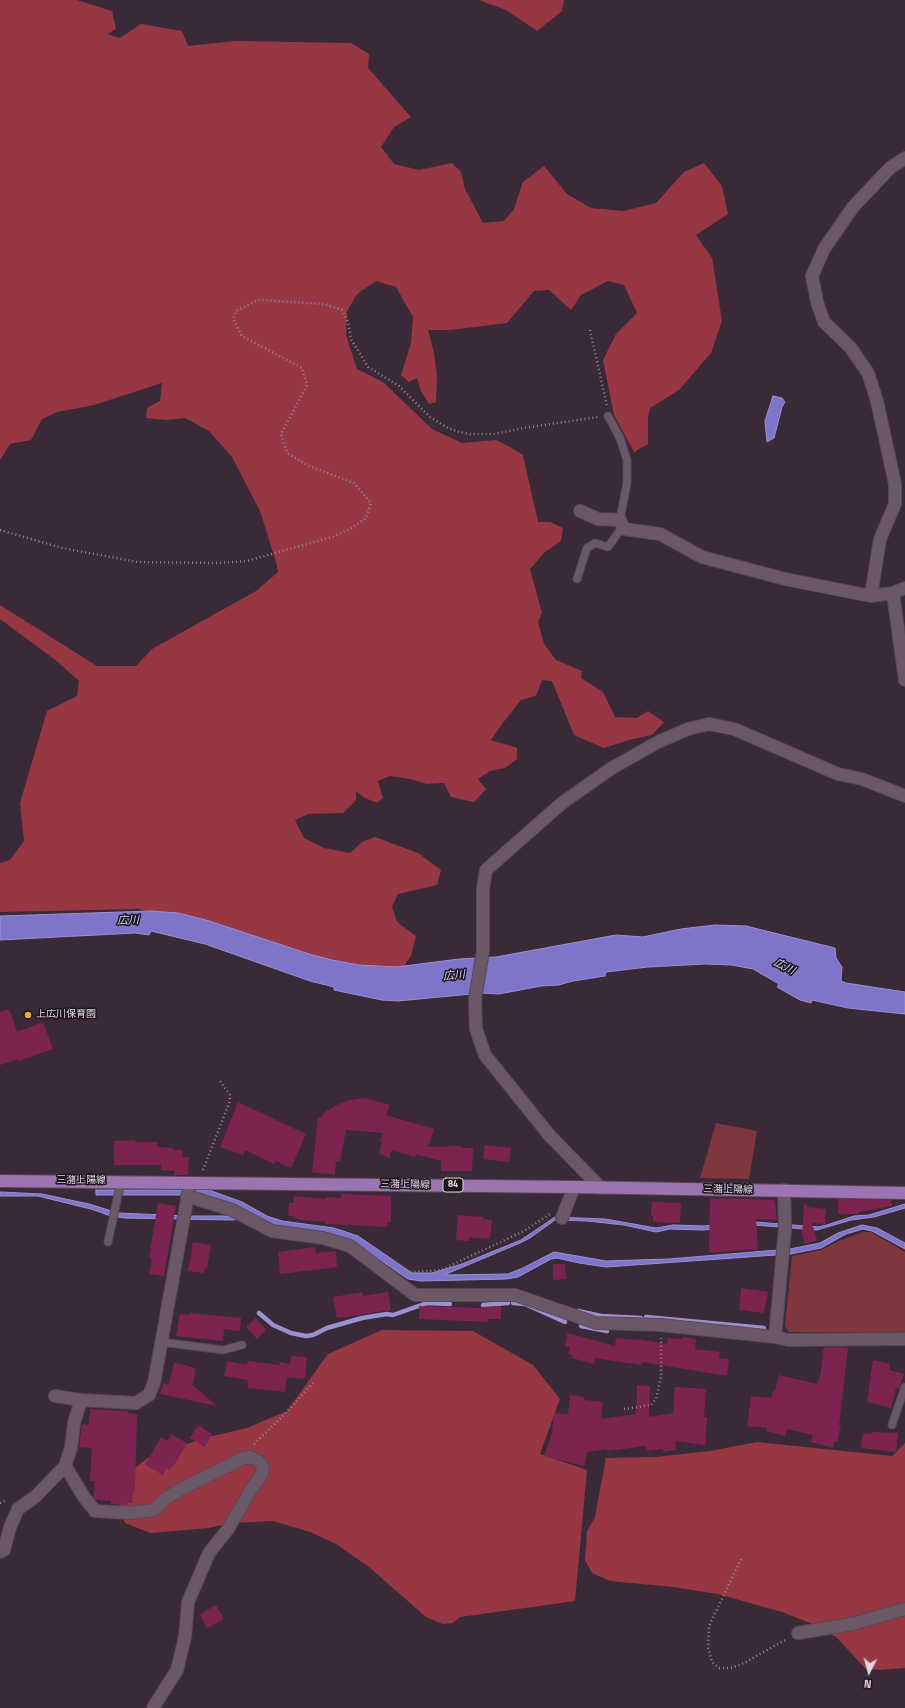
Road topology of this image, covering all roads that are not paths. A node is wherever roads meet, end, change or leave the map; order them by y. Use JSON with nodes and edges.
{"nodes":[{"id":1,"x":905,"y":158,"type":"edge"},
{"id":2,"x":608,"y":416,"type":"road end"},
{"id":3,"x":580,"y":511,"type":"dead end"},
{"id":4,"x":621,"y":523,"type":"junction"},
{"id":5,"x":577,"y":579,"type":"dead end"},
{"id":6,"x":905,"y":588,"type":"edge"},
{"id":7,"x":893,"y":593,"type":"junction"},
{"id":8,"x":870,"y":596,"type":"junction"},
{"id":9,"x":905,"y":680,"type":"edge"},
{"id":10,"x":905,"y":796,"type":"edge"},
{"id":11,"x":0,"y":1181,"type":"edge"},
{"id":12,"x":191,"y":1187,"type":"junction"},
{"id":13,"x":574,"y":1187,"type":"junction"},
{"id":14,"x":601,"y":1188,"type":"junction"},
{"id":15,"x":119,"y":1189,"type":"junction"},
{"id":16,"x":784,"y":1190,"type":"junction"},
{"id":17,"x":905,"y":1193,"type":"edge"},
{"id":18,"x":562,"y":1218,"type":"dead end"},
{"id":19,"x":108,"y":1242,"type":"dead end"},
{"id":20,"x":775,"y":1337,"type":"junction"},
{"id":21,"x":905,"y":1339,"type":"edge"},
{"id":22,"x":161,"y":1342,"type":"junction"},
{"id":23,"x":242,"y":1345,"type":"dead end"},
{"id":24,"x":905,"y":1387,"type":"edge"},
{"id":25,"x":55,"y":1396,"type":"dead end"},
{"id":26,"x":81,"y":1400,"type":"junction"},
{"id":27,"x":892,"y":1425,"type":"dead end"},
{"id":28,"x":65,"y":1466,"type":"junction"},
{"id":29,"x":0,"y":1552,"type":"edge"},
{"id":30,"x":905,"y":1608,"type":"edge"},
{"id":31,"x":798,"y":1633,"type":"road end"},
{"id":32,"x":153,"y":1708,"type":"edge"}],
"edges":[{"from":1,"to":8,"type":"street"},
{"from":2,"to":4,"type":"lane"},
{"from":3,"to":4,"type":"street"},
{"from":4,"to":5,"type":"lane"},
{"from":4,"to":8,"type":"street"},
{"from":6,"to":7,"type":"street"},
{"from":7,"to":8,"type":"street"},
{"from":7,"to":9,"type":"street"},
{"from":10,"to":14,"type":"street"},
{"from":11,"to":15,"type":"main road","name":"三潴上陽線","number":"84"},
{"from":12,"to":13,"type":"main road","name":"三潴上陽線","number":"84"},
{"from":12,"to":15,"type":"main road","name":"三潴上陽線","number":"84"},
{"from":12,"to":20,"type":"street"},
{"from":12,"to":22,"type":"street"},
{"from":13,"to":14,"type":"main road","name":"三潴上陽線","number":"84"},
{"from":13,"to":18,"type":"street"},
{"from":14,"to":16,"type":"main road","name":"三潴上陽線","number":"84"},
{"from":15,"to":19,"type":"lane"},
{"from":16,"to":17,"type":"main road","name":"三潴上陽線","number":"84"},
{"from":16,"to":20,"type":"street"},
{"from":20,"to":21,"type":"street"},
{"from":22,"to":23,"type":"lane"},
{"from":22,"to":26,"type":"street"},
{"from":24,"to":27,"type":"lane"},
{"from":25,"to":26,"type":"street"},
{"from":26,"to":28,"type":"street"},
{"from":28,"to":29,"type":"street"},
{"from":28,"to":32,"type":"street"},
{"from":30,"to":31,"type":"street"}]}
